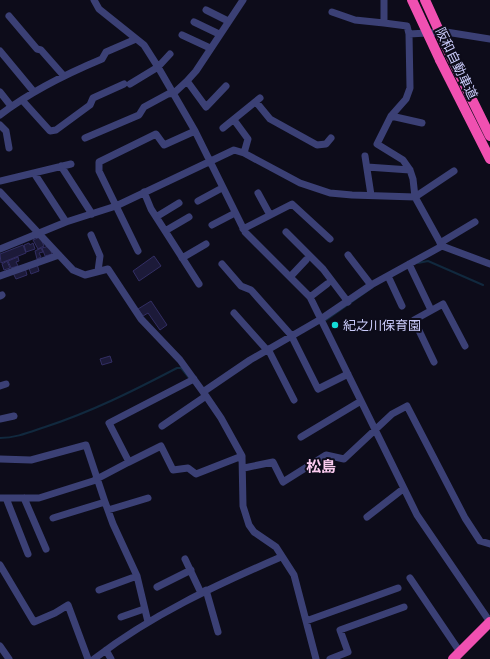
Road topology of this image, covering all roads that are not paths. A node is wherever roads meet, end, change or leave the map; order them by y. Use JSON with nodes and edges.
{"nodes":[{"id":1,"x":94,"y":0,"type":"edge"},
{"id":2,"x":243,"y":0,"type":"edge"},
{"id":3,"x":384,"y":0,"type":"edge"},
{"id":4,"x":412,"y":0,"type":"edge"},
{"id":5,"x":425,"y":0,"type":"edge"},
{"id":6,"x":206,"y":10,"type":"dead end"},
{"id":7,"x":332,"y":12,"type":"dead end"},
{"id":8,"x":9,"y":16,"type":"dead end"},
{"id":9,"x":194,"y":22,"type":"dead end"},
{"id":10,"x":228,"y":22,"type":"junction"},
{"id":11,"x":384,"y":23,"type":"junction"},
{"id":12,"x":219,"y":34,"type":"junction"},
{"id":13,"x":409,"y":34,"type":"junction"},
{"id":14,"x":182,"y":35,"type":"dead end"},
{"id":15,"x":136,"y":38,"type":"junction"},
{"id":16,"x":490,"y":39,"type":"edge"},
{"id":17,"x":210,"y":48,"type":"junction"},
{"id":18,"x":0,"y":51,"type":"edge"},
{"id":19,"x":170,"y":54,"type":"dead end"},
{"id":20,"x":158,"y":67,"type":"junction"},
{"id":21,"x":63,"y":75,"type":"junction"},
{"id":22,"x":187,"y":81,"type":"junction"},
{"id":23,"x":226,"y":86,"type":"dead end"},
{"id":24,"x":0,"y":92,"type":"edge"},
{"id":25,"x":34,"y":92,"type":"junction"},
{"id":26,"x":174,"y":93,"type":"junction"},
{"id":27,"x":22,"y":100,"type":"junction"},
{"id":28,"x":11,"y":106,"type":"junction"},
{"id":29,"x":0,"y":115,"type":"edge"},
{"id":30,"x":391,"y":116,"type":"junction"},
{"id":31,"x":234,"y":120,"type":"junction"},
{"id":32,"x":422,"y":124,"type":"dead end"},
{"id":33,"x":0,"y":125,"type":"edge"},
{"id":34,"x":223,"y":128,"type":"dead end"},
{"id":35,"x":194,"y":131,"type":"junction"},
{"id":36,"x":490,"y":136,"type":"edge"},
{"id":37,"x":85,"y":138,"type":"dead end"},
{"id":38,"x":331,"y":138,"type":"dead end"},
{"id":39,"x":9,"y":148,"type":"dead end"},
{"id":40,"x":244,"y":153,"type":"junction"},
{"id":41,"x":365,"y":156,"type":"dead end"},
{"id":42,"x":490,"y":159,"type":"edge"},
{"id":43,"x":209,"y":161,"type":"junction"},
{"id":44,"x":71,"y":164,"type":"dead end"},
{"id":45,"x":61,"y":166,"type":"junction"},
{"id":46,"x":367,"y":167,"type":"junction"},
{"id":47,"x":410,"y":170,"type":"junction"},
{"id":48,"x":454,"y":172,"type":"dead end"},
{"id":49,"x":34,"y":173,"type":"junction"},
{"id":50,"x":0,"y":181,"type":"edge"},
{"id":51,"x":222,"y":188,"type":"junction"},
{"id":52,"x":0,"y":192,"type":"edge"},
{"id":53,"x":144,"y":192,"type":"junction"},
{"id":54,"x":258,"y":193,"type":"dead end"},
{"id":55,"x":371,"y":195,"type":"junction"},
{"id":56,"x":415,"y":197,"type":"junction"},
{"id":57,"x":198,"y":201,"type":"dead end"},
{"id":58,"x":179,"y":203,"type":"dead end"},
{"id":59,"x":116,"y":206,"type":"junction"},
{"id":60,"x":235,"y":213,"type":"junction"},
{"id":61,"x":92,"y":214,"type":"junction"},
{"id":62,"x":270,"y":215,"type":"junction"},
{"id":63,"x":156,"y":217,"type":"junction"},
{"id":64,"x":189,"y":217,"type":"dead end"},
{"id":65,"x":66,"y":222,"type":"junction"},
{"id":66,"x":474,"y":222,"type":"dead end"},
{"id":67,"x":212,"y":225,"type":"dead end"},
{"id":68,"x":243,"y":230,"type":"junction"},
{"id":69,"x":165,"y":231,"type":"junction"},
{"id":70,"x":286,"y":232,"type":"dead end"},
{"id":71,"x":39,"y":233,"type":"junction"},
{"id":72,"x":91,"y":235,"type":"dead end"},
{"id":73,"x":330,"y":239,"type":"dead end"},
{"id":74,"x":206,"y":244,"type":"dead end"},
{"id":75,"x":441,"y":245,"type":"junction"},
{"id":76,"x":0,"y":249,"type":"edge"},
{"id":77,"x":138,"y":251,"type":"dead end"},
{"id":78,"x":59,"y":255,"type":"junction"},
{"id":79,"x":348,"y":255,"type":"dead end"},
{"id":80,"x":182,"y":258,"type":"junction"},
{"id":81,"x":306,"y":260,"type":"dead end"},
{"id":82,"x":222,"y":264,"type":"dead end"},
{"id":83,"x":490,"y":264,"type":"edge"},
{"id":84,"x":410,"y":266,"type":"junction"},
{"id":85,"x":98,"y":271,"type":"junction"},
{"id":86,"x":0,"y":276,"type":"edge"},
{"id":87,"x":290,"y":277,"type":"junction"},
{"id":88,"x":389,"y":277,"type":"junction"},
{"id":89,"x":199,"y":284,"type":"dead end"},
{"id":90,"x":327,"y":284,"type":"dead end"},
{"id":91,"x":371,"y":285,"type":"junction"},
{"id":92,"x":310,"y":297,"type":"junction"},
{"id":93,"x":348,"y":302,"type":"junction"},
{"id":94,"x":402,"y":306,"type":"dead end"},
{"id":95,"x":432,"y":310,"type":"junction"},
{"id":96,"x":234,"y":313,"type":"dead end"},
{"id":97,"x":321,"y":319,"type":"junction"},
{"id":98,"x":292,"y":338,"type":"junction"},
{"id":99,"x":465,"y":346,"type":"dead end"},
{"id":100,"x":269,"y":351,"type":"junction"},
{"id":101,"x":434,"y":362,"type":"dead end"},
{"id":102,"x":348,"y":374,"type":"junction"},
{"id":103,"x":192,"y":380,"type":"junction"},
{"id":104,"x":205,"y":394,"type":"junction"},
{"id":105,"x":294,"y":400,"type":"dead end"},
{"id":106,"x":361,"y":401,"type":"junction"},
{"id":107,"x":14,"y":416,"type":"dead end"},
{"id":108,"x":0,"y":419,"type":"edge"},
{"id":109,"x":162,"y":426,"type":"dead end"},
{"id":110,"x":376,"y":431,"type":"junction"},
{"id":111,"x":301,"y":437,"type":"dead end"},
{"id":112,"x":242,"y":456,"type":"junction"},
{"id":113,"x":0,"y":459,"type":"edge"},
{"id":114,"x":129,"y":462,"type":"junction"},
{"id":115,"x":244,"y":468,"type":"junction"},
{"id":116,"x":97,"y":479,"type":"junction"},
{"id":117,"x":403,"y":488,"type":"junction"},
{"id":118,"x":3,"y":498,"type":"edge"},
{"id":119,"x":24,"y":498,"type":"junction"},
{"id":120,"x":148,"y":498,"type":"dead end"},
{"id":121,"x":105,"y":502,"type":"junction"},
{"id":122,"x":108,"y":510,"type":"junction"},
{"id":123,"x":367,"y":517,"type":"dead end"},
{"id":124,"x":53,"y":518,"type":"dead end"},
{"id":125,"x":490,"y":544,"type":"edge"},
{"id":126,"x":46,"y":549,"type":"dead end"},
{"id":127,"x":28,"y":554,"type":"dead end"},
{"id":128,"x":281,"y":557,"type":"junction"},
{"id":129,"x":185,"y":559,"type":"dead end"},
{"id":130,"x":0,"y":565,"type":"edge"},
{"id":131,"x":191,"y":570,"type":"junction"},
{"id":132,"x":137,"y":576,"type":"junction"},
{"id":133,"x":410,"y":578,"type":"dead end"},
{"id":134,"x":157,"y":586,"type":"dead end"},
{"id":135,"x":398,"y":588,"type":"dead end"},
{"id":136,"x":99,"y":590,"type":"dead end"},
{"id":137,"x":204,"y":591,"type":"junction"},
{"id":138,"x":404,"y":607,"type":"dead end"},
{"id":139,"x":144,"y":609,"type":"junction"},
{"id":140,"x":121,"y":617,"type":"dead end"},
{"id":141,"x":306,"y":621,"type":"junction"},
{"id":142,"x":148,"y":622,"type":"junction"},
{"id":143,"x":490,"y":622,"type":"edge"},
{"id":144,"x":218,"y":632,"type":"dead end"},
{"id":145,"x":0,"y":646,"type":"edge"},
{"id":146,"x":106,"y":650,"type":"junction"},
{"id":147,"x":456,"y":656,"type":"edge"},
{"id":148,"x":10,"y":659,"type":"edge"},
{"id":149,"x":88,"y":659,"type":"edge"},
{"id":150,"x":94,"y":659,"type":"edge"},
{"id":151,"x":111,"y":659,"type":"edge"},
{"id":152,"x":316,"y":659,"type":"edge"},
{"id":153,"x":330,"y":659,"type":"edge"}],
"edges":[{"from":1,"to":15,"type":"street"},
{"from":2,"to":10,"type":"street"},
{"from":3,"to":11,"type":"street"},
{"from":4,"to":42,"type":"highway","name":"阪和自動車道","bridge":true},
{"from":5,"to":36,"type":"highway","name":"阪和自動車道","bridge":true},
{"from":6,"to":10,"type":"street"},
{"from":7,"to":11,"type":"street"},
{"from":8,"to":21,"type":"street"},
{"from":9,"to":12,"type":"street"},
{"from":10,"to":12,"type":"street"},
{"from":11,"to":13,"type":"street"},
{"from":12,"to":17,"type":"street"},
{"from":13,"to":16,"type":"street"},
{"from":13,"to":30,"type":"street"},
{"from":14,"to":17,"type":"street"},
{"from":15,"to":20,"type":"street"},
{"from":15,"to":21,"type":"street"},
{"from":17,"to":22,"type":"street"},
{"from":18,"to":25,"type":"street"},
{"from":19,"to":20,"type":"street"},
{"from":20,"to":26,"type":"street"},
{"from":20,"to":27,"type":"street"},
{"from":21,"to":25,"type":"street"},
{"from":22,"to":23,"type":"street"},
{"from":22,"to":26,"type":"street"},
{"from":24,"to":28,"type":"street"},
{"from":25,"to":27,"type":"street"},
{"from":26,"to":35,"type":"street"},
{"from":26,"to":37,"type":"street"},
{"from":27,"to":28,"type":"street"},
{"from":28,"to":29,"type":"street"},
{"from":30,"to":32,"type":"street"},
{"from":30,"to":47,"type":"street"},
{"from":31,"to":34,"type":"street"},
{"from":31,"to":38,"type":"street"},
{"from":31,"to":40,"type":"street"},
{"from":33,"to":39,"type":"street"},
{"from":35,"to":43,"type":"street"},
{"from":35,"to":59,"type":"street"},
{"from":40,"to":43,"type":"street"},
{"from":40,"to":55,"type":"street"},
{"from":41,"to":46,"type":"street"},
{"from":43,"to":51,"type":"street"},
{"from":43,"to":53,"type":"street"},
{"from":44,"to":45,"type":"street"},
{"from":45,"to":49,"type":"street"},
{"from":45,"to":61,"type":"street"},
{"from":46,"to":47,"type":"street"},
{"from":46,"to":55,"type":"street"},
{"from":47,"to":56,"type":"street"},
{"from":48,"to":56,"type":"street"},
{"from":49,"to":50,"type":"street"},
{"from":49,"to":65,"type":"street"},
{"from":51,"to":57,"type":"street"},
{"from":51,"to":60,"type":"street"},
{"from":52,"to":71,"type":"street"},
{"from":53,"to":59,"type":"street"},
{"from":53,"to":63,"type":"street"},
{"from":54,"to":62,"type":"street"},
{"from":55,"to":56,"type":"street"},
{"from":56,"to":75,"type":"street"},
{"from":58,"to":63,"type":"street"},
{"from":59,"to":61,"type":"street"},
{"from":59,"to":77,"type":"street"},
{"from":60,"to":67,"type":"street"},
{"from":60,"to":68,"type":"street"},
{"from":61,"to":65,"type":"street"},
{"from":62,"to":68,"type":"street"},
{"from":62,"to":73,"type":"street"},
{"from":63,"to":69,"type":"street"},
{"from":64,"to":69,"type":"street"},
{"from":65,"to":71,"type":"street"},
{"from":66,"to":75,"type":"street"},
{"from":68,"to":87,"type":"street"},
{"from":69,"to":80,"type":"street"},
{"from":70,"to":93,"type":"street"},
{"from":71,"to":76,"type":"street"},
{"from":71,"to":78,"type":"street"},
{"from":72,"to":85,"type":"street"},
{"from":74,"to":80,"type":"street"},
{"from":75,"to":83,"type":"street"},
{"from":75,"to":84,"type":"street"},
{"from":78,"to":85,"type":"street"},
{"from":78,"to":86,"type":"street"},
{"from":79,"to":91,"type":"street"},
{"from":80,"to":89,"type":"street"},
{"from":81,"to":87,"type":"street"},
{"from":82,"to":98,"type":"street"},
{"from":84,"to":88,"type":"street"},
{"from":84,"to":95,"type":"street"},
{"from":85,"to":103,"type":"street"},
{"from":87,"to":92,"type":"street"},
{"from":88,"to":91,"type":"street"},
{"from":88,"to":94,"type":"street"},
{"from":90,"to":92,"type":"street"},
{"from":91,"to":93,"type":"street"},
{"from":92,"to":97,"type":"street"},
{"from":93,"to":97,"type":"street"},
{"from":95,"to":99,"type":"street"},
{"from":95,"to":101,"type":"street"},
{"from":96,"to":100,"type":"street"},
{"from":97,"to":98,"type":"street"},
{"from":97,"to":102,"type":"street"},
{"from":98,"to":100,"type":"street"},
{"from":98,"to":102,"type":"street"},
{"from":100,"to":104,"type":"street"},
{"from":100,"to":105,"type":"street"},
{"from":102,"to":106,"type":"street"},
{"from":103,"to":104,"type":"street"},
{"from":103,"to":114,"type":"street"},
{"from":104,"to":109,"type":"street"},
{"from":104,"to":112,"type":"street"},
{"from":106,"to":110,"type":"street"},
{"from":106,"to":111,"type":"street"},
{"from":107,"to":108,"type":"street"},
{"from":110,"to":115,"type":"street"},
{"from":110,"to":117,"type":"street"},
{"from":110,"to":125,"type":"street"},
{"from":112,"to":114,"type":"street"},
{"from":112,"to":115,"type":"street"},
{"from":113,"to":116,"type":"street"},
{"from":114,"to":116,"type":"street"},
{"from":115,"to":128,"type":"street"},
{"from":116,"to":119,"type":"street"},
{"from":116,"to":121,"type":"street"},
{"from":117,"to":123,"type":"street"},
{"from":117,"to":143,"type":"street"},
{"from":118,"to":119,"type":"street"},
{"from":118,"to":127,"type":"street"},
{"from":119,"to":126,"type":"street"},
{"from":120,"to":122,"type":"street"},
{"from":121,"to":122,"type":"street"},
{"from":121,"to":124,"type":"street"},
{"from":122,"to":132,"type":"street"},
{"from":128,"to":137,"type":"street"},
{"from":128,"to":141,"type":"street"},
{"from":129,"to":131,"type":"street"},
{"from":130,"to":149,"type":"street"},
{"from":131,"to":134,"type":"street"},
{"from":131,"to":137,"type":"street"},
{"from":132,"to":136,"type":"street"},
{"from":132,"to":139,"type":"street"},
{"from":133,"to":147,"type":"street"},
{"from":135,"to":141,"type":"street"},
{"from":137,"to":142,"type":"street"},
{"from":137,"to":144,"type":"street"},
{"from":138,"to":153,"type":"street"},
{"from":139,"to":140,"type":"street"},
{"from":139,"to":142,"type":"street"},
{"from":141,"to":152,"type":"street"},
{"from":142,"to":146,"type":"street"},
{"from":143,"to":147,"type":"highway"},
{"from":145,"to":148,"type":"street"},
{"from":146,"to":150,"type":"street"},
{"from":146,"to":151,"type":"street"}]}
